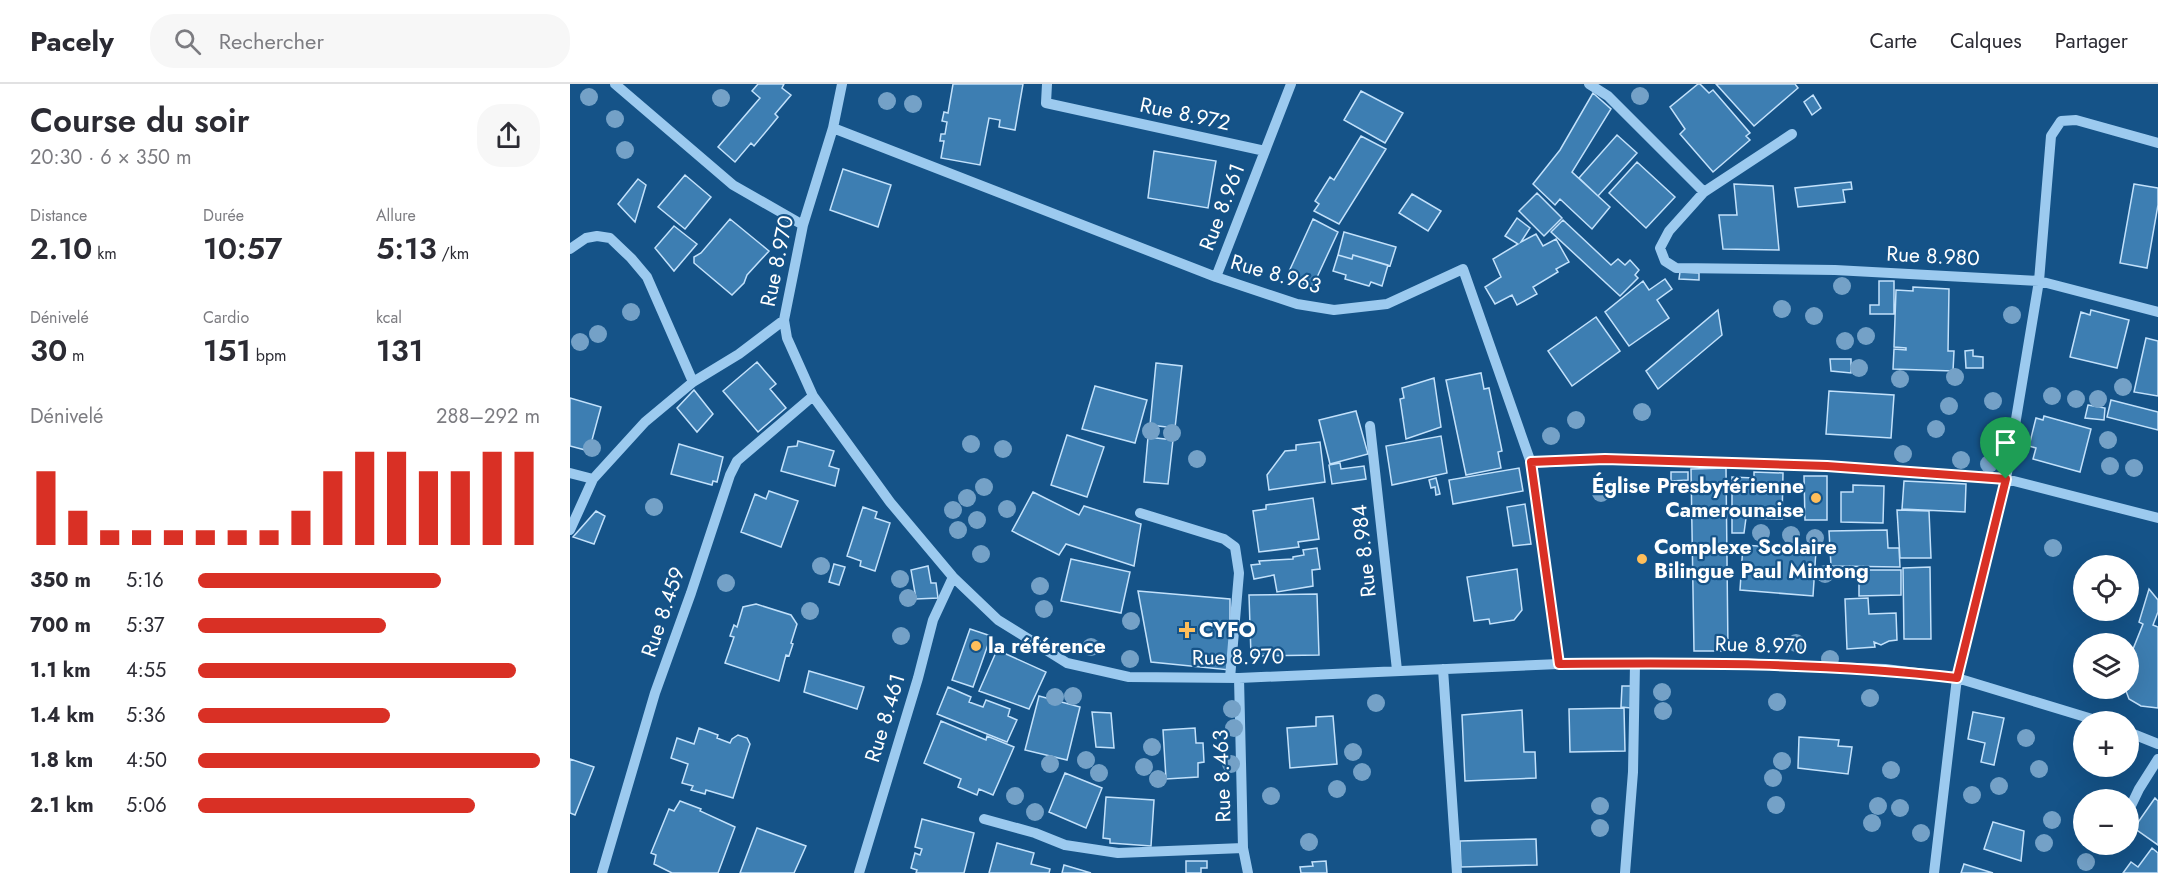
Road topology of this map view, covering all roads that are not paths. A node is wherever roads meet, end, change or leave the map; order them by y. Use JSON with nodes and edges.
{"nodes":[{"id":1,"x":615,"y":84,"type":"edge"},
{"id":2,"x":842,"y":84,"type":"edge"},
{"id":3,"x":1047,"y":84,"type":"edge"},
{"id":4,"x":1291,"y":84,"type":"edge"},
{"id":5,"x":1589,"y":84,"type":"edge"},
{"id":6,"x":833,"y":128,"type":"junction"},
{"id":7,"x":1792,"y":134,"type":"dead end"},
{"id":8,"x":2158,"y":142,"type":"edge"},
{"id":9,"x":1265,"y":151,"type":"junction"},
{"id":10,"x":1704,"y":192,"type":"junction"},
{"id":11,"x":803,"y":225,"type":"junction"},
{"id":12,"x":570,"y":249,"type":"edge"},
{"id":13,"x":1216,"y":277,"type":"junction"},
{"id":14,"x":2039,"y":281,"type":"junction"},
{"id":15,"x":2158,"y":312,"type":"edge"},
{"id":16,"x":784,"y":320,"type":"junction"},
{"id":17,"x":693,"y":382,"type":"junction"},
{"id":18,"x":813,"y":396,"type":"junction"},
{"id":19,"x":1370,"y":426,"type":"dead end"},
{"id":20,"x":1531,"y":462,"type":"junction"},
{"id":21,"x":570,"y":472,"type":"edge"},
{"id":22,"x":593,"y":479,"type":"junction"},
{"id":23,"x":2006,"y":479,"type":"junction"},
{"id":24,"x":1140,"y":513,"type":"dead end"},
{"id":25,"x":2158,"y":518,"type":"edge"},
{"id":26,"x":570,"y":530,"type":"edge"},
{"id":27,"x":953,"y":577,"type":"junction"},
{"id":28,"x":1559,"y":664,"type":"junction"},
{"id":29,"x":1635,"y":664,"type":"junction"},
{"id":30,"x":1443,"y":669,"type":"junction"},
{"id":31,"x":1397,"y":670,"type":"junction"},
{"id":32,"x":1234,"y":678,"type":"junction"},
{"id":33,"x":1957,"y":678,"type":"junction"},
{"id":34,"x":2073,"y":713,"type":"edge"},
{"id":35,"x":2139,"y":736,"type":"edge"},
{"id":36,"x":2158,"y":744,"type":"edge"},
{"id":37,"x":2158,"y":759,"type":"edge"},
{"id":38,"x":2139,"y":789,"type":"edge"},
{"id":39,"x":984,"y":819,"type":"dead end"},
{"id":40,"x":1244,"y":848,"type":"junction"},
{"id":41,"x":602,"y":873,"type":"edge"},
{"id":42,"x":859,"y":873,"type":"edge"},
{"id":43,"x":1248,"y":873,"type":"edge"},
{"id":44,"x":1457,"y":873,"type":"edge"},
{"id":45,"x":1625,"y":873,"type":"edge"},
{"id":46,"x":1934,"y":873,"type":"edge"}],
"edges":[{"from":1,"to":11,"type":"street"},
{"from":2,"to":6,"type":"street","name":"Rue 8.970"},
{"from":3,"to":9,"type":"street","name":"Rue 8.972"},
{"from":4,"to":9,"type":"street","name":"Rue 8.961"},
{"from":5,"to":10,"type":"street"},
{"from":6,"to":11,"type":"street","name":"Rue 8.970"},
{"from":6,"to":13,"type":"street","name":"Rue 8.963"},
{"from":7,"to":10,"type":"street"},
{"from":8,"to":14,"type":"street"},
{"from":9,"to":13,"type":"street","name":"Rue 8.961"},
{"from":10,"to":14,"type":"street","name":"Rue 8.980"},
{"from":11,"to":16,"type":"street","name":"Rue 8.970"},
{"from":12,"to":17,"type":"street"},
{"from":13,"to":20,"type":"street","name":"Rue 8.963"},
{"from":14,"to":15,"type":"street"},
{"from":14,"to":23,"type":"street"},
{"from":16,"to":17,"type":"street"},
{"from":16,"to":18,"type":"street","name":"Rue 8.970"},
{"from":17,"to":22,"type":"street"},
{"from":18,"to":27,"type":"street","name":"Rue 8.970"},
{"from":18,"to":41,"type":"street","name":"Rue 8.459"},
{"from":19,"to":31,"type":"street","name":"Rue 8.984"},
{"from":20,"to":23,"type":"street"},
{"from":20,"to":28,"type":"street","name":"Rue 8.963"},
{"from":21,"to":22,"type":"street"},
{"from":22,"to":26,"type":"street"},
{"from":23,"to":25,"type":"street"},
{"from":23,"to":33,"type":"street"},
{"from":24,"to":32,"type":"street","name":"Rue 8.463"},
{"from":27,"to":32,"type":"street","name":"Rue 8.970"},
{"from":27,"to":42,"type":"street","name":"Rue 8.461"},
{"from":28,"to":29,"type":"street","name":"Rue 8.970"},
{"from":28,"to":30,"type":"street","name":"Rue 8.970"},
{"from":29,"to":33,"type":"street","name":"Rue 8.970"},
{"from":29,"to":45,"type":"street"},
{"from":30,"to":31,"type":"street","name":"Rue 8.970"},
{"from":30,"to":44,"type":"street"},
{"from":31,"to":32,"type":"street","name":"Rue 8.970"},
{"from":32,"to":40,"type":"street","name":"Rue 8.463"},
{"from":33,"to":34,"type":"street","name":"Rue 8.970"},
{"from":33,"to":46,"type":"street"},
{"from":35,"to":36,"type":"street"},
{"from":37,"to":38,"type":"street"},
{"from":39,"to":40,"type":"street"},
{"from":40,"to":43,"type":"street","name":"Rue 8.463"}]}
